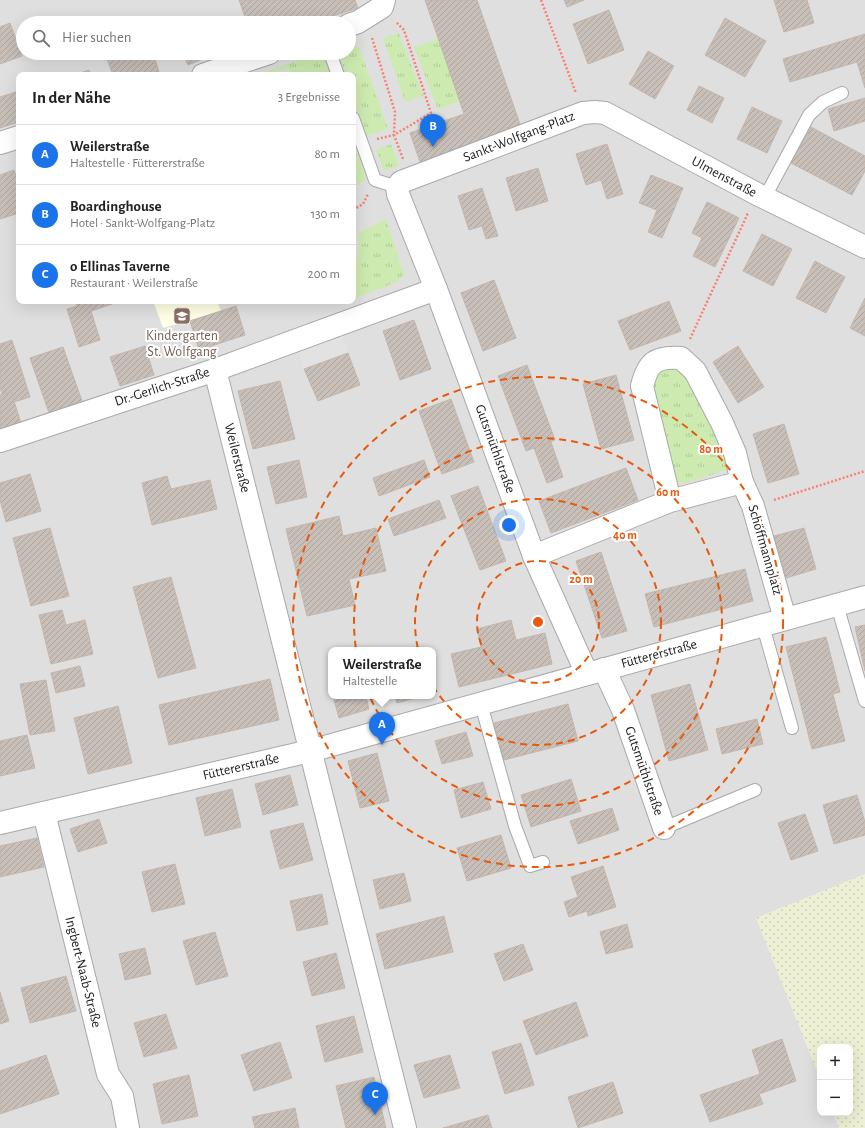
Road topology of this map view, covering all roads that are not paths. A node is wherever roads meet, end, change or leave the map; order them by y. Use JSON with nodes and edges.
{"nodes":[{"id":1,"x":383,"y":4,"type":"edge"},
{"id":2,"x":356,"y":21,"type":"edge"},
{"id":3,"x":248,"y":60,"type":"edge"},
{"id":4,"x":333,"y":60,"type":"edge"},
{"id":5,"x":212,"y":72,"type":"edge"},
{"id":6,"x":337,"y":72,"type":"edge"},
{"id":7,"x":842,"y":93,"type":"dead end"},
{"id":8,"x":583,"y":113,"type":"joint"},
{"id":9,"x":356,"y":127,"type":"edge"},
{"id":10,"x":16,"y":138,"type":"edge"},
{"id":11,"x":0,"y":143,"type":"edge"},
{"id":12,"x":403,"y":183,"type":"junction"},
{"id":13,"x":761,"y":196,"type":"junction"},
{"id":14,"x":865,"y":247,"type":"edge"},
{"id":15,"x":436,"y":289,"type":"junction"},
{"id":16,"x":214,"y":370,"type":"junction"},
{"id":17,"x":0,"y":441,"type":"edge"},
{"id":18,"x":742,"y":482,"type":"junction"},
{"id":19,"x":670,"y":501,"type":"junction"},
{"id":20,"x":534,"y":556,"type":"junction"},
{"id":21,"x":865,"y":597,"type":"edge"},
{"id":22,"x":837,"y":605,"type":"junction"},
{"id":23,"x":785,"y":619,"type":"junction"},
{"id":24,"x":763,"y":626,"type":"junction"},
{"id":25,"x":596,"y":671,"type":"junction"},
{"id":26,"x":865,"y":701,"type":"edge"},
{"id":27,"x":481,"y":704,"type":"junction"},
{"id":28,"x":792,"y":728,"type":"dead end"},
{"id":29,"x":310,"y":751,"type":"junction"},
{"id":30,"x":755,"y":790,"type":"dead end"},
{"id":31,"x":44,"y":813,"type":"junction"},
{"id":32,"x":0,"y":823,"type":"edge"},
{"id":33,"x":664,"y":828,"type":"joint"},
{"id":34,"x":543,"y":862,"type":"dead end"},
{"id":35,"x":128,"y":1128,"type":"edge"},
{"id":36,"x":405,"y":1128,"type":"edge"}],
"edges":[{"from":1,"to":2,"type":"street"},
{"from":3,"to":5,"type":"street"},
{"from":4,"to":6,"type":"lane"},
{"from":7,"to":13,"type":"lane"},
{"from":8,"to":12,"type":"street","name":"Sankt-Wolfgang-Platz"},
{"from":8,"to":13,"type":"street","name":"Ulmenstraße"},
{"from":9,"to":12,"type":"lane"},
{"from":10,"to":11,"type":"street"},
{"from":12,"to":15,"type":"street"},
{"from":13,"to":14,"type":"street","name":"Ulmenstraße"},
{"from":15,"to":16,"type":"street","name":"Dr.-Gerlich-Straße"},
{"from":15,"to":20,"type":"street","name":"Gutsmüthlstraße"},
{"from":16,"to":17,"type":"street","name":"Dr.-Gerlich-Straße"},
{"from":16,"to":29,"type":"street","name":"Weilerstraße"},
{"from":18,"to":19,"type":"street"},
{"from":18,"to":19,"type":"street","name":"Schöffmannplatz"},
{"from":18,"to":23,"type":"street","name":"Schöffmannplatz"},
{"from":19,"to":20,"type":"street"},
{"from":20,"to":25,"type":"street","name":"Gutsmüthlstraße"},
{"from":21,"to":22,"type":"street","name":"Füttererstraße"},
{"from":22,"to":23,"type":"street","name":"Füttererstraße"},
{"from":22,"to":26,"type":"lane"},
{"from":23,"to":24,"type":"street","name":"Füttererstraße"},
{"from":24,"to":25,"type":"street","name":"Füttererstraße"},
{"from":24,"to":28,"type":"lane"},
{"from":25,"to":27,"type":"street","name":"Füttererstraße"},
{"from":25,"to":33,"type":"street","name":"Gutsmüthlstraße"},
{"from":27,"to":29,"type":"street","name":"Füttererstraße"},
{"from":27,"to":34,"type":"lane"},
{"from":29,"to":31,"type":"street","name":"Füttererstraße"},
{"from":29,"to":36,"type":"street","name":"Weilerstraße"},
{"from":30,"to":33,"type":"lane","name":"Gutsmüthlstraße"},
{"from":31,"to":32,"type":"street","name":"Füttererstraße"},
{"from":31,"to":35,"type":"street","name":"Ingbert-Naab-Straße"}]}
